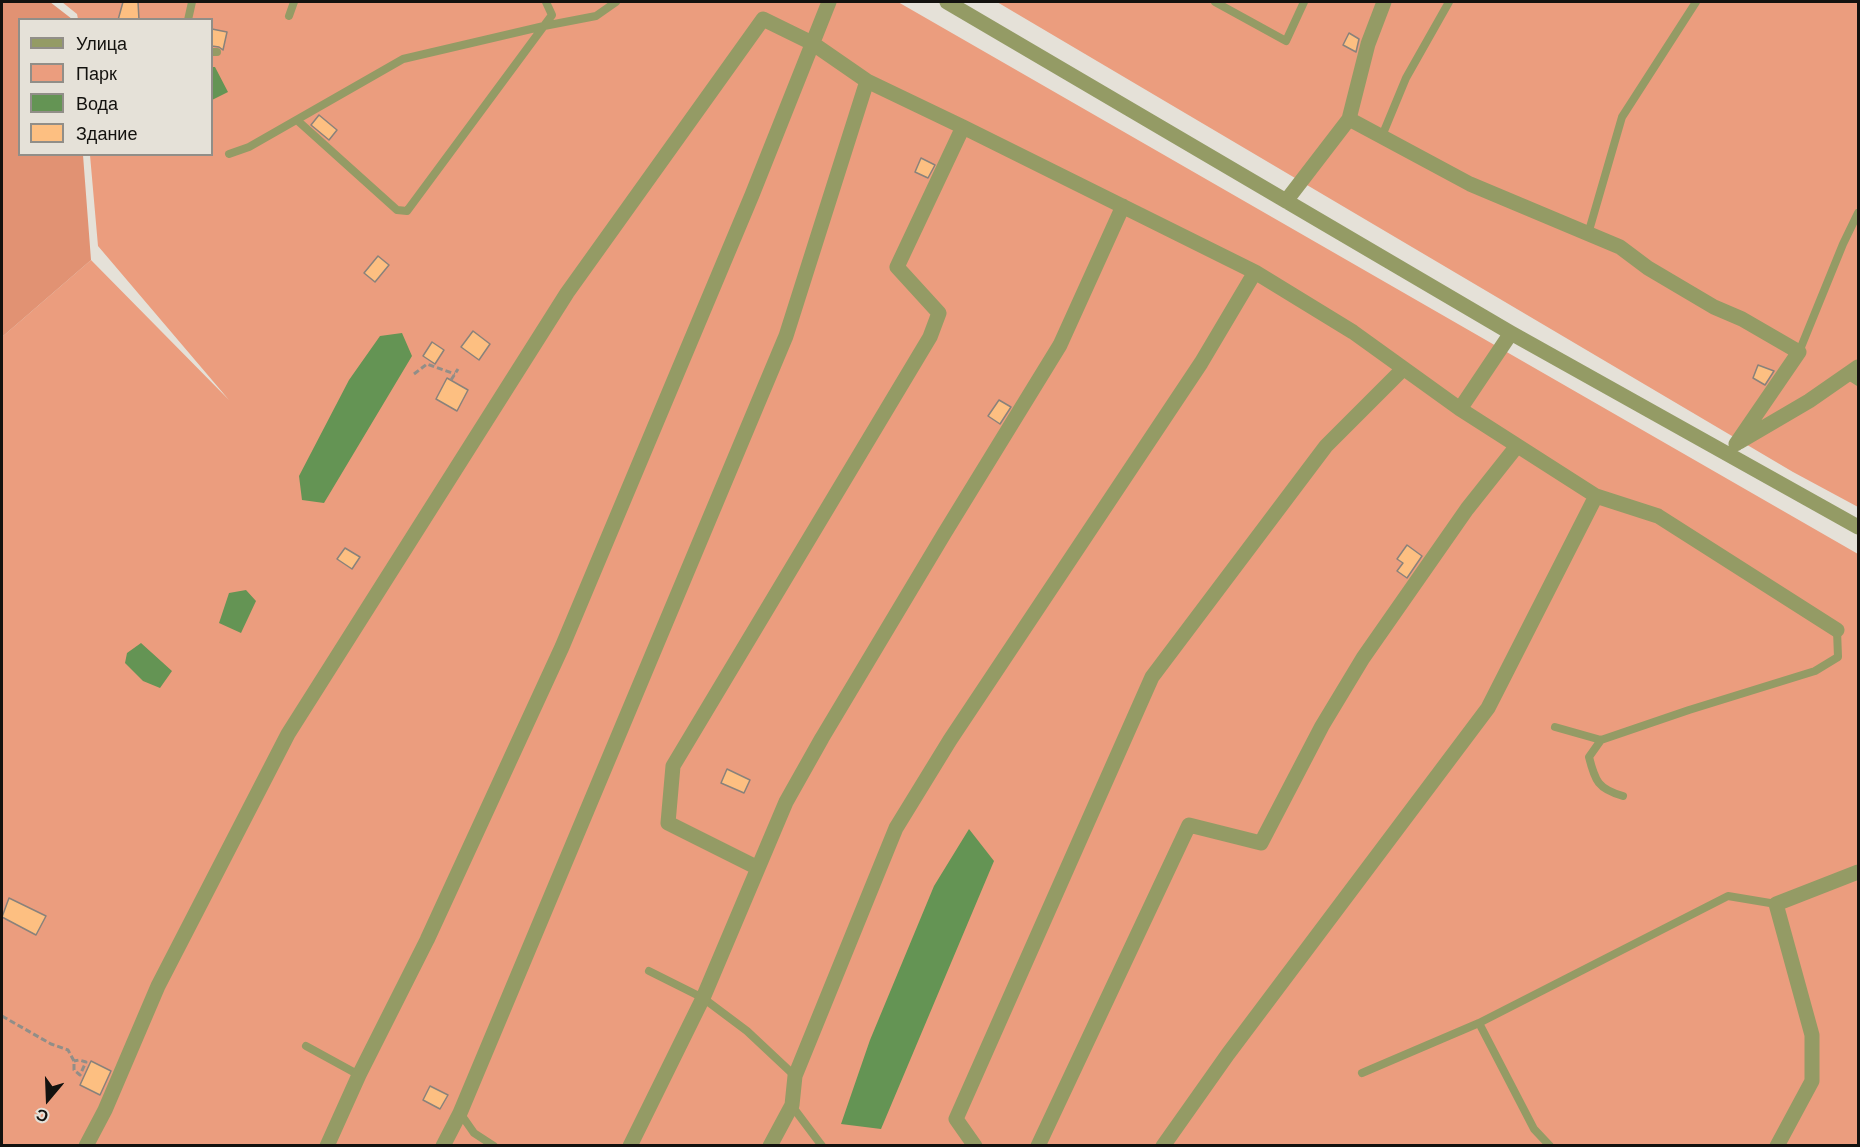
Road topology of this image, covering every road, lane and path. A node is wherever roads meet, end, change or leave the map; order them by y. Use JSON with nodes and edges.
{"nodes":[{"id":1,"x":192,"y":2,"type":"edge"},
{"id":2,"x":294,"y":2,"type":"edge"},
{"id":3,"x":546,"y":2,"type":"edge"},
{"id":4,"x":616,"y":2,"type":"edge"},
{"id":5,"x":829,"y":2,"type":"edge"},
{"id":6,"x":948,"y":2,"type":"edge"},
{"id":7,"x":1215,"y":2,"type":"edge"},
{"id":8,"x":1304,"y":2,"type":"edge"},
{"id":9,"x":1384,"y":2,"type":"edge"},
{"id":10,"x":1449,"y":2,"type":"edge"},
{"id":11,"x":1696,"y":2,"type":"edge"},
{"id":12,"x":289,"y":16,"type":"dead end"},
{"id":13,"x":188,"y":18,"type":"edge"},
{"id":14,"x":544,"y":26,"type":"junction"},
{"id":15,"x":812,"y":44,"type":"junction"},
{"id":16,"x":867,"y":81,"type":"junction"},
{"id":17,"x":1349,"y":119,"type":"junction"},
{"id":18,"x":298,"y":121,"type":"junction"},
{"id":19,"x":963,"y":127,"type":"junction"},
{"id":20,"x":1382,"y":136,"type":"junction"},
{"id":21,"x":229,"y":154,"type":"dead end"},
{"id":22,"x":1286,"y":201,"type":"junction"},
{"id":23,"x":1123,"y":206,"type":"junction"},
{"id":24,"x":1858,"y":213,"type":"edge"},
{"id":25,"x":1588,"y":234,"type":"junction"},
{"id":26,"x":1255,"y":272,"type":"junction"},
{"id":27,"x":1511,"y":333,"type":"junction"},
{"id":28,"x":1799,"y":352,"type":"junction"},
{"id":29,"x":458,"y":369,"type":"dead end"},
{"id":30,"x":1403,"y":369,"type":"junction"},
{"id":31,"x":414,"y":374,"type":"dead end"},
{"id":32,"x":455,"y":374,"type":"junction"},
{"id":33,"x":1854,"y":375,"type":"edge"},
{"id":34,"x":451,"y":380,"type":"dead end"},
{"id":35,"x":1460,"y":409,"type":"junction"},
{"id":36,"x":1517,"y":446,"type":"junction"},
{"id":37,"x":1730,"y":448,"type":"junction"},
{"id":38,"x":1596,"y":496,"type":"junction"},
{"id":39,"x":1858,"y":527,"type":"edge"},
{"id":40,"x":1837,"y":630,"type":"joint"},
{"id":41,"x":1556,"y":727,"type":"dead end"},
{"id":42,"x":1601,"y":740,"type":"junction"},
{"id":43,"x":1623,"y":796,"type":"dead end"},
{"id":44,"x":758,"y":868,"type":"junction"},
{"id":45,"x":1858,"y":872,"type":"edge"},
{"id":46,"x":1776,"y":904,"type":"junction"},
{"id":47,"x":650,"y":971,"type":"dead end"},
{"id":48,"x":703,"y":998,"type":"junction"},
{"id":49,"x":2,"y":1016,"type":"edge"},
{"id":50,"x":1479,"y":1023,"type":"junction"},
{"id":51,"x":306,"y":1046,"type":"dead end"},
{"id":52,"x":74,"y":1061,"type":"junction"},
{"id":53,"x":1362,"y":1073,"type":"dead end"},
{"id":54,"x":359,"y":1075,"type":"junction"},
{"id":55,"x":795,"y":1076,"type":"junction"},
{"id":56,"x":792,"y":1105,"type":"junction"},
{"id":57,"x":460,"y":1113,"type":"junction"},
{"id":58,"x":86,"y":1146,"type":"edge"},
{"id":59,"x":327,"y":1146,"type":"edge"},
{"id":60,"x":443,"y":1146,"type":"edge"},
{"id":61,"x":494,"y":1146,"type":"edge"},
{"id":62,"x":630,"y":1146,"type":"edge"},
{"id":63,"x":770,"y":1146,"type":"edge"},
{"id":64,"x":822,"y":1146,"type":"edge"},
{"id":65,"x":975,"y":1146,"type":"edge"},
{"id":66,"x":1038,"y":1146,"type":"edge"},
{"id":67,"x":1162,"y":1146,"type":"edge"},
{"id":68,"x":1550,"y":1146,"type":"edge"},
{"id":69,"x":1777,"y":1146,"type":"edge"}],
"edges":[{"from":1,"to":13,"type":"lane"},
{"from":2,"to":12,"type":"lane"},
{"from":3,"to":14,"type":"lane"},
{"from":4,"to":14,"type":"lane"},
{"from":5,"to":15,"type":"street"},
{"from":6,"to":22,"type":"street"},
{"from":7,"to":8,"type":"lane"},
{"from":9,"to":17,"type":"street"},
{"from":10,"to":20,"type":"lane"},
{"from":11,"to":25,"type":"lane"},
{"from":14,"to":18,"type":"lane"},
{"from":14,"to":18,"type":"lane"},
{"from":15,"to":16,"type":"street"},
{"from":15,"to":54,"type":"street"},
{"from":15,"to":58,"type":"street"},
{"from":16,"to":19,"type":"street"},
{"from":16,"to":57,"type":"street"},
{"from":17,"to":20,"type":"street"},
{"from":17,"to":22,"type":"street"},
{"from":18,"to":21,"type":"lane"},
{"from":19,"to":23,"type":"street"},
{"from":19,"to":44,"type":"street"},
{"from":20,"to":25,"type":"street"},
{"from":22,"to":27,"type":"street"},
{"from":23,"to":26,"type":"street"},
{"from":23,"to":44,"type":"street"},
{"from":24,"to":28,"type":"lane"},
{"from":25,"to":28,"type":"street"},
{"from":26,"to":30,"type":"street"},
{"from":26,"to":55,"type":"street"},
{"from":27,"to":35,"type":"street"},
{"from":27,"to":37,"type":"street"},
{"from":28,"to":37,"type":"street"},
{"from":29,"to":32,"type":"path"},
{"from":30,"to":35,"type":"street"},
{"from":30,"to":65,"type":"street"},
{"from":31,"to":32,"type":"path"},
{"from":32,"to":34,"type":"path"},
{"from":33,"to":37,"type":"street"},
{"from":35,"to":36,"type":"street"},
{"from":36,"to":38,"type":"street"},
{"from":36,"to":66,"type":"street"},
{"from":37,"to":39,"type":"street"},
{"from":38,"to":40,"type":"street"},
{"from":38,"to":67,"type":"street"},
{"from":40,"to":42,"type":"lane"},
{"from":41,"to":42,"type":"lane"},
{"from":42,"to":43,"type":"lane"},
{"from":44,"to":48,"type":"street"},
{"from":45,"to":46,"type":"street"},
{"from":46,"to":50,"type":"lane"},
{"from":46,"to":69,"type":"street"},
{"from":47,"to":48,"type":"lane"},
{"from":48,"to":55,"type":"lane"},
{"from":48,"to":62,"type":"street"},
{"from":49,"to":52,"type":"path"},
{"from":50,"to":53,"type":"lane"},
{"from":50,"to":68,"type":"lane"},
{"from":51,"to":54,"type":"lane"},
{"from":52,"to":52,"type":"path"},
{"from":54,"to":59,"type":"street"},
{"from":55,"to":56,"type":"street"},
{"from":56,"to":63,"type":"street"},
{"from":56,"to":64,"type":"lane"},
{"from":57,"to":60,"type":"street"},
{"from":57,"to":61,"type":"lane"}]}
